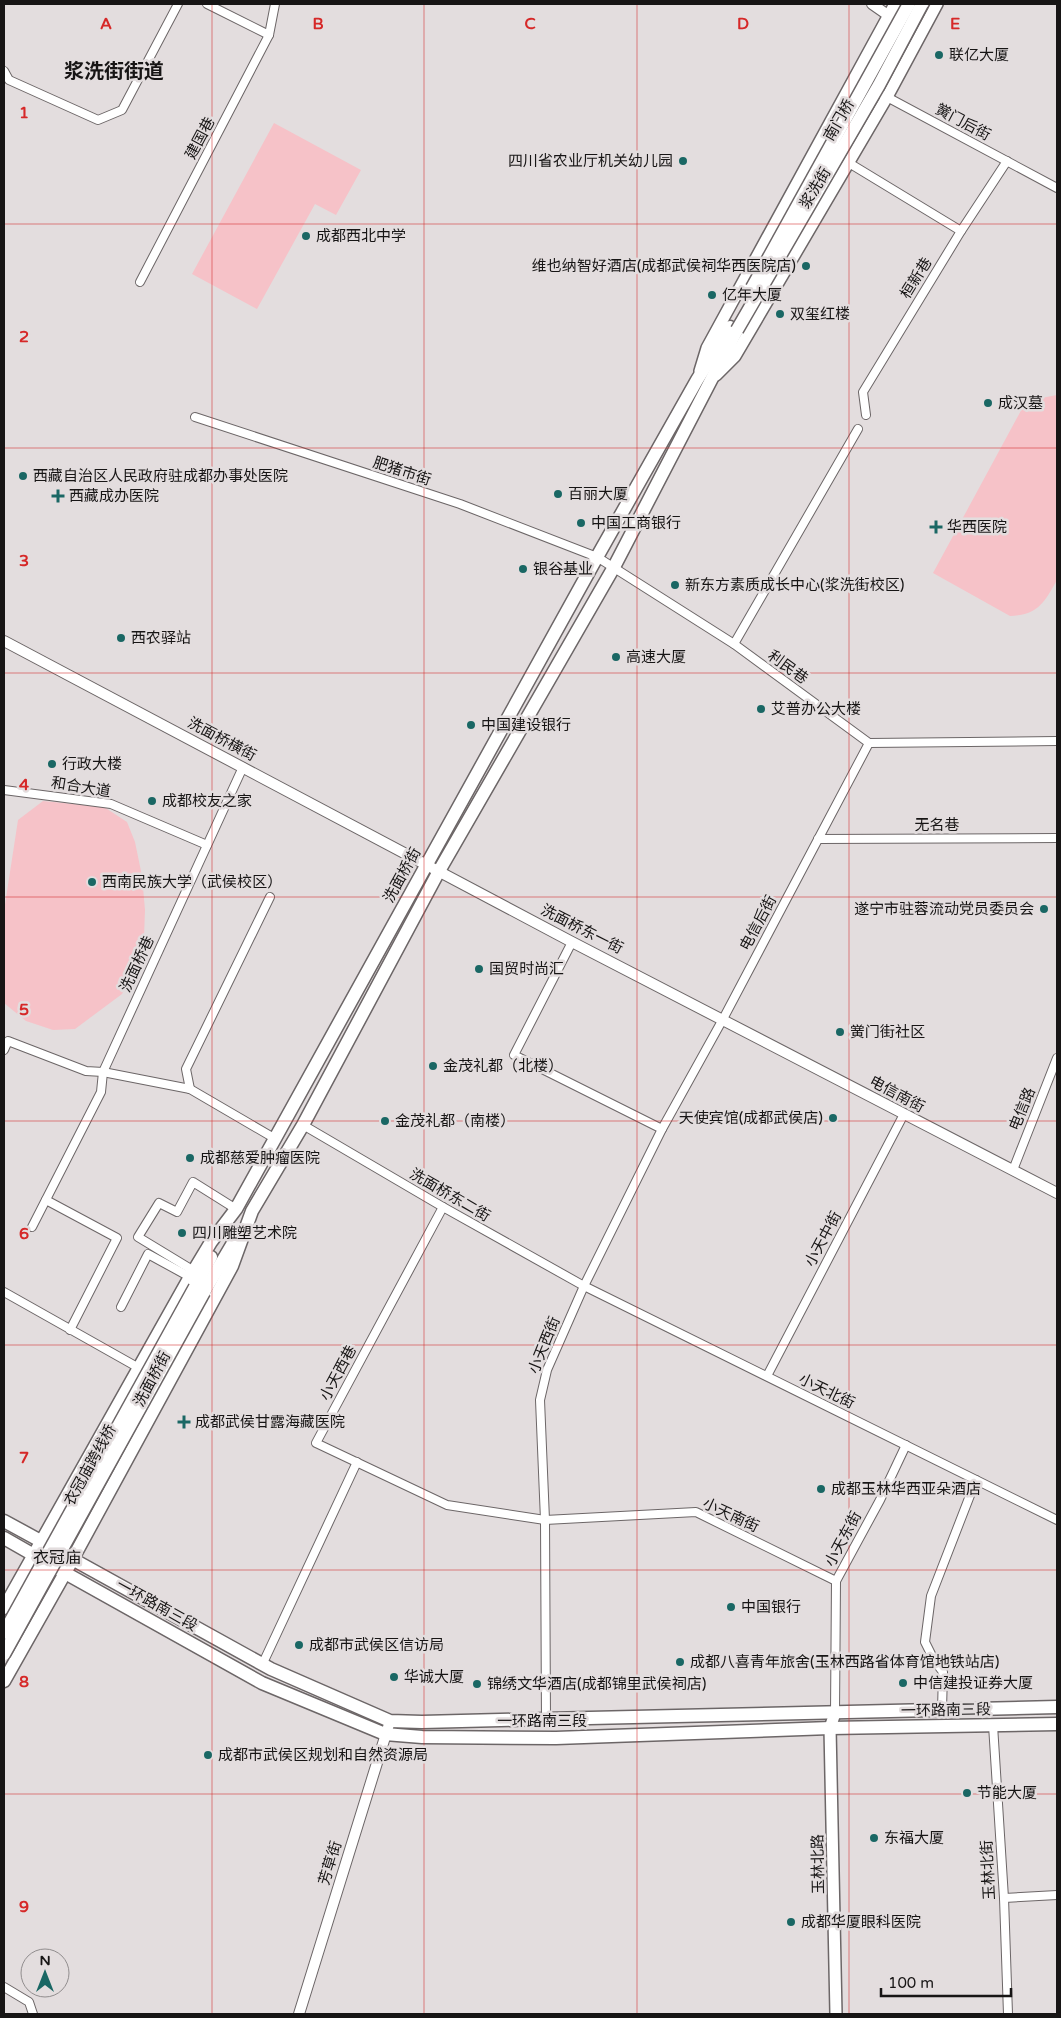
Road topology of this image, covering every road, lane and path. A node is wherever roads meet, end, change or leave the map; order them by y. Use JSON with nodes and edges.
{"nodes":[{"id":1,"x":178,"y":4,"type":"edge"},
{"id":2,"x":206,"y":4,"type":"edge"},
{"id":3,"x":275,"y":4,"type":"edge"},
{"id":4,"x":872,"y":4,"type":"edge"},
{"id":5,"x":894,"y":4,"type":"edge"},
{"id":6,"x":909,"y":4,"type":"edge"},
{"id":7,"x":922,"y":4,"type":"edge"},
{"id":8,"x":937,"y":4,"type":"edge"},
{"id":9,"x":888,"y":16,"type":"junction"},
{"id":10,"x":927,"y":22,"type":"junction"},
{"id":11,"x":920,"y":34,"type":"junction"},
{"id":12,"x":269,"y":35,"type":"junction"},
{"id":13,"x":4,"y":71,"type":"edge"},
{"id":14,"x":855,"y":78,"type":"junction"},
{"id":15,"x":887,"y":97,"type":"junction"},
{"id":16,"x":1006,"y":161,"type":"junction"},
{"id":17,"x":849,"y":163,"type":"junction"},
{"id":18,"x":1057,"y":188,"type":"edge"},
{"id":19,"x":961,"y":231,"type":"junction"},
{"id":20,"x":140,"y":282,"type":"dead end"},
{"id":21,"x":733,"y":328,"type":"junction"},
{"id":22,"x":704,"y":381,"type":"junction"},
{"id":23,"x":866,"y":415,"type":"dead end"},
{"id":24,"x":195,"y":417,"type":"dead end"},
{"id":25,"x":858,"y":429,"type":"dead end"},
{"id":26,"x":597,"y":557,"type":"junction"},
{"id":27,"x":614,"y":567,"type":"junction"},
{"id":28,"x":4,"y":641,"type":"edge"},
{"id":29,"x":734,"y":644,"type":"junction"},
{"id":30,"x":1057,"y":741,"type":"edge"},
{"id":31,"x":869,"y":743,"type":"junction"},
{"id":32,"x":243,"y":767,"type":"junction"},
{"id":33,"x":4,"y":790,"type":"edge"},
{"id":34,"x":1057,"y":838,"type":"edge"},
{"id":35,"x":818,"y":839,"type":"junction"},
{"id":36,"x":206,"y":845,"type":"junction"},
{"id":37,"x":427,"y":864,"type":"junction"},
{"id":38,"x":439,"y":872,"type":"junction"},
{"id":39,"x":270,"y":897,"type":"dead end"},
{"id":40,"x":572,"y":942,"type":"junction"},
{"id":41,"x":723,"y":1019,"type":"junction"},
{"id":42,"x":4,"y":1050,"type":"edge"},
{"id":43,"x":1057,"y":1058,"type":"edge"},
{"id":44,"x":102,"y":1072,"type":"junction"},
{"id":45,"x":190,"y":1089,"type":"junction"},
{"id":46,"x":904,"y":1114,"type":"junction"},
{"id":47,"x":303,"y":1125,"type":"junction"},
{"id":48,"x":662,"y":1128,"type":"junction"},
{"id":49,"x":274,"y":1138,"type":"junction"},
{"id":50,"x":1012,"y":1170,"type":"junction"},
{"id":51,"x":1057,"y":1193,"type":"edge"},
{"id":52,"x":46,"y":1200,"type":"junction"},
{"id":53,"x":443,"y":1207,"type":"junction"},
{"id":54,"x":236,"y":1209,"type":"junction"},
{"id":55,"x":252,"y":1211,"type":"junction"},
{"id":56,"x":32,"y":1227,"type":"dead end"},
{"id":57,"x":196,"y":1282,"type":"junction"},
{"id":58,"x":584,"y":1286,"type":"junction"},
{"id":59,"x":4,"y":1292,"type":"edge"},
{"id":60,"x":121,"y":1307,"type":"dead end"},
{"id":61,"x":70,"y":1330,"type":"junction"},
{"id":62,"x":139,"y":1368,"type":"junction"},
{"id":63,"x":767,"y":1376,"type":"junction"},
{"id":64,"x":906,"y":1445,"type":"junction"},
{"id":65,"x":357,"y":1462,"type":"junction"},
{"id":66,"x":976,"y":1480,"type":"junction"},
{"id":67,"x":1057,"y":1510,"type":"edge"},
{"id":68,"x":1055,"y":1519,"type":"edge"},
{"id":69,"x":4,"y":1520,"type":"edge"},
{"id":70,"x":545,"y":1520,"type":"junction"},
{"id":71,"x":4,"y":1538,"type":"edge"},
{"id":72,"x":41,"y":1541,"type":"junction"},
{"id":73,"x":33,"y":1554,"type":"junction"},
{"id":74,"x":73,"y":1559,"type":"junction"},
{"id":75,"x":66,"y":1573,"type":"junction"},
{"id":76,"x":836,"y":1582,"type":"junction"},
{"id":77,"x":4,"y":1608,"type":"edge"},
{"id":78,"x":4,"y":1633,"type":"edge"},
{"id":79,"x":4,"y":1654,"type":"edge"},
{"id":80,"x":263,"y":1662,"type":"dead end"},
{"id":81,"x":4,"y":1681,"type":"edge"},
{"id":82,"x":1057,"y":1706,"type":"edge"},
{"id":83,"x":948,"y":1710,"type":"junction"},
{"id":84,"x":835,"y":1713,"type":"junction"},
{"id":85,"x":546,"y":1720,"type":"junction"},
{"id":86,"x":390,"y":1721,"type":"junction"},
{"id":87,"x":1057,"y":1724,"type":"edge"},
{"id":88,"x":993,"y":1725,"type":"junction"},
{"id":89,"x":953,"y":1726,"type":"junction"},
{"id":90,"x":830,"y":1728,"type":"junction"},
{"id":91,"x":385,"y":1734,"type":"junction"},
{"id":92,"x":1057,"y":1895,"type":"edge"},
{"id":93,"x":1004,"y":1898,"type":"junction"},
{"id":94,"x":4,"y":1987,"type":"edge"},
{"id":95,"x":32,"y":2014,"type":"edge"},
{"id":96,"x":299,"y":2014,"type":"edge"},
{"id":97,"x":836,"y":2014,"type":"edge"},
{"id":98,"x":1008,"y":2014,"type":"edge"}],
"edges":[{"from":1,"to":13,"type":"street"},
{"from":2,"to":12,"type":"street"},
{"from":3,"to":12,"type":"street","name":"建国巷"},
{"from":4,"to":9,"type":"street"},
{"from":5,"to":9,"type":"main road","name":"浆洗街"},
{"from":5,"to":10,"type":"street"},
{"from":6,"to":21,"type":"main road","name":"南门桥","bridge":true},
{"from":7,"to":21,"type":"main road","name":"南门桥","bridge":true},
{"from":8,"to":10,"type":"main road","name":"浆洗街"},
{"from":9,"to":11,"type":"street"},
{"from":9,"to":14,"type":"main road","name":"浆洗街"},
{"from":10,"to":11,"type":"main road","name":"浆洗街"},
{"from":11,"to":15,"type":"main road","name":"浆洗街"},
{"from":12,"to":20,"type":"street","name":"建国巷"},
{"from":14,"to":15,"type":"street","name":"黉门后街"},
{"from":14,"to":22,"type":"main road","name":"浆洗街"},
{"from":15,"to":16,"type":"street","name":"黉门后街"},
{"from":15,"to":17,"type":"main road","name":"浆洗街"},
{"from":16,"to":18,"type":"street","name":"黉门后街"},
{"from":16,"to":19,"type":"street","name":"桓新巷"},
{"from":17,"to":19,"type":"street"},
{"from":17,"to":22,"type":"main road","name":"浆洗街"},
{"from":19,"to":23,"type":"street","name":"桓新巷"},
{"from":21,"to":22,"type":"main road","name":"浆洗街"},
{"from":22,"to":26,"type":"main road","name":"浆洗街"},
{"from":22,"to":27,"type":"main road","name":"浆洗街"},
{"from":24,"to":26,"type":"street","name":"肥猪市街"},
{"from":25,"to":29,"type":"street"},
{"from":26,"to":27,"type":"street","name":"利民巷"},
{"from":26,"to":37,"type":"main road","name":"洗面桥街"},
{"from":27,"to":29,"type":"street","name":"利民巷"},
{"from":27,"to":38,"type":"main road","name":"洗面桥街"},
{"from":28,"to":32,"type":"street","name":"洗面桥横街"},
{"from":29,"to":31,"type":"street","name":"利民巷"},
{"from":30,"to":31,"type":"street"},
{"from":31,"to":35,"type":"street"},
{"from":32,"to":36,"type":"street","name":"洗面桥巷"},
{"from":32,"to":37,"type":"street","name":"洗面桥横街"},
{"from":33,"to":36,"type":"street","name":"和合大道"},
{"from":34,"to":35,"type":"street","name":"无名巷"},
{"from":35,"to":41,"type":"street","name":"电信后街"},
{"from":36,"to":44,"type":"street","name":"洗面桥巷"},
{"from":37,"to":38,"type":"street","name":"洗面桥东一街"},
{"from":37,"to":49,"type":"main road","name":"洗面桥街"},
{"from":38,"to":40,"type":"street","name":"洗面桥东一街"},
{"from":38,"to":47,"type":"main road","name":"洗面桥街"},
{"from":39,"to":45,"type":"street"},
{"from":40,"to":41,"type":"street","name":"洗面桥东一街"},
{"from":40,"to":48,"type":"street"},
{"from":41,"to":46,"type":"street","name":"电信南街"},
{"from":41,"to":48,"type":"street","name":"小天西街"},
{"from":42,"to":44,"type":"street"},
{"from":43,"to":50,"type":"street","name":"电信路"},
{"from":44,"to":45,"type":"street"},
{"from":44,"to":52,"type":"street","name":"洗面桥巷"},
{"from":45,"to":49,"type":"street"},
{"from":46,"to":50,"type":"street","name":"电信南街"},
{"from":46,"to":63,"type":"street","name":"小天中街"},
{"from":47,"to":53,"type":"street","name":"洗面桥东二街"},
{"from":47,"to":55,"type":"main road","name":"洗面桥街"},
{"from":48,"to":58,"type":"street","name":"小天西街"},
{"from":49,"to":54,"type":"main road","name":"洗面桥街"},
{"from":50,"to":51,"type":"street","name":"电信南街"},
{"from":52,"to":56,"type":"street","name":"洗面桥巷"},
{"from":52,"to":61,"type":"street"},
{"from":53,"to":58,"type":"street","name":"洗面桥东二街"},
{"from":53,"to":65,"type":"street","name":"小天西巷"},
{"from":54,"to":57,"type":"main road","name":"洗面桥街"},
{"from":54,"to":57,"type":"street"},
{"from":55,"to":57,"type":"main road","name":"洗面桥街"},
{"from":55,"to":74,"type":"main road","name":"洗面桥街"},
{"from":57,"to":60,"type":"street"},
{"from":57,"to":62,"type":"main road","name":"洗面桥街"},
{"from":57,"to":78,"type":"main road","name":"衣冠庙跨线桥","bridge":true},
{"from":57,"to":79,"type":"main road","name":"衣冠庙跨线桥","bridge":true},
{"from":58,"to":63,"type":"street","name":"小天北街"},
{"from":58,"to":70,"type":"street","name":"小天西街"},
{"from":59,"to":61,"type":"street"},
{"from":61,"to":62,"type":"street"},
{"from":62,"to":72,"type":"main road","name":"洗面桥街"},
{"from":63,"to":64,"type":"street","name":"小天北街"},
{"from":64,"to":66,"type":"street","name":"小天北街"},
{"from":64,"to":76,"type":"street","name":"小天东街"},
{"from":65,"to":70,"type":"street","name":"小天西巷"},
{"from":65,"to":80,"type":"street"},
{"from":66,"to":68,"type":"street","name":"小天北街"},
{"from":66,"to":83,"type":"street"},
{"from":67,"to":68,"type":"street"},
{"from":69,"to":72,"type":"main road","name":"一环路南三段"},
{"from":70,"to":76,"type":"street","name":"小天南街"},
{"from":70,"to":85,"type":"street","name":"小天西街"},
{"from":71,"to":73,"type":"main road","name":"一环路南三段"},
{"from":72,"to":73,"type":"main road","name":"洗面桥街"},
{"from":72,"to":74,"type":"main road","name":"一环路南三段"},
{"from":73,"to":75,"type":"main road","name":"一环路南三段"},
{"from":73,"to":77,"type":"main road","name":"洗面桥街"},
{"from":74,"to":75,"type":"main road","name":"洗面桥街"},
{"from":74,"to":86,"type":"main road","name":"一环路南三段"},
{"from":75,"to":81,"type":"main road","name":"洗面桥街"},
{"from":75,"to":91,"type":"main road","name":"一环路南三段"},
{"from":76,"to":84,"type":"street","name":"小天东街"},
{"from":82,"to":83,"type":"main road","name":"一环路南三段"},
{"from":83,"to":84,"type":"main road","name":"一环路南三段"},
{"from":83,"to":89,"type":"main road"},
{"from":84,"to":85,"type":"main road","name":"一环路南三段"},
{"from":84,"to":90,"type":"main road","name":"玉林北路"},
{"from":85,"to":86,"type":"main road","name":"一环路南三段"},
{"from":86,"to":91,"type":"street","name":"芳草街"},
{"from":87,"to":88,"type":"main road","name":"一环路南三段"},
{"from":88,"to":89,"type":"main road","name":"一环路南三段"},
{"from":88,"to":93,"type":"street","name":"玉林北街"},
{"from":89,"to":90,"type":"main road","name":"一环路南三段"},
{"from":90,"to":91,"type":"main road","name":"一环路南三段"},
{"from":90,"to":97,"type":"main road","name":"玉林北路"},
{"from":91,"to":96,"type":"street","name":"芳草街"},
{"from":92,"to":93,"type":"street"},
{"from":93,"to":98,"type":"street","name":"玉林北街"},
{"from":94,"to":95,"type":"street"}]}
